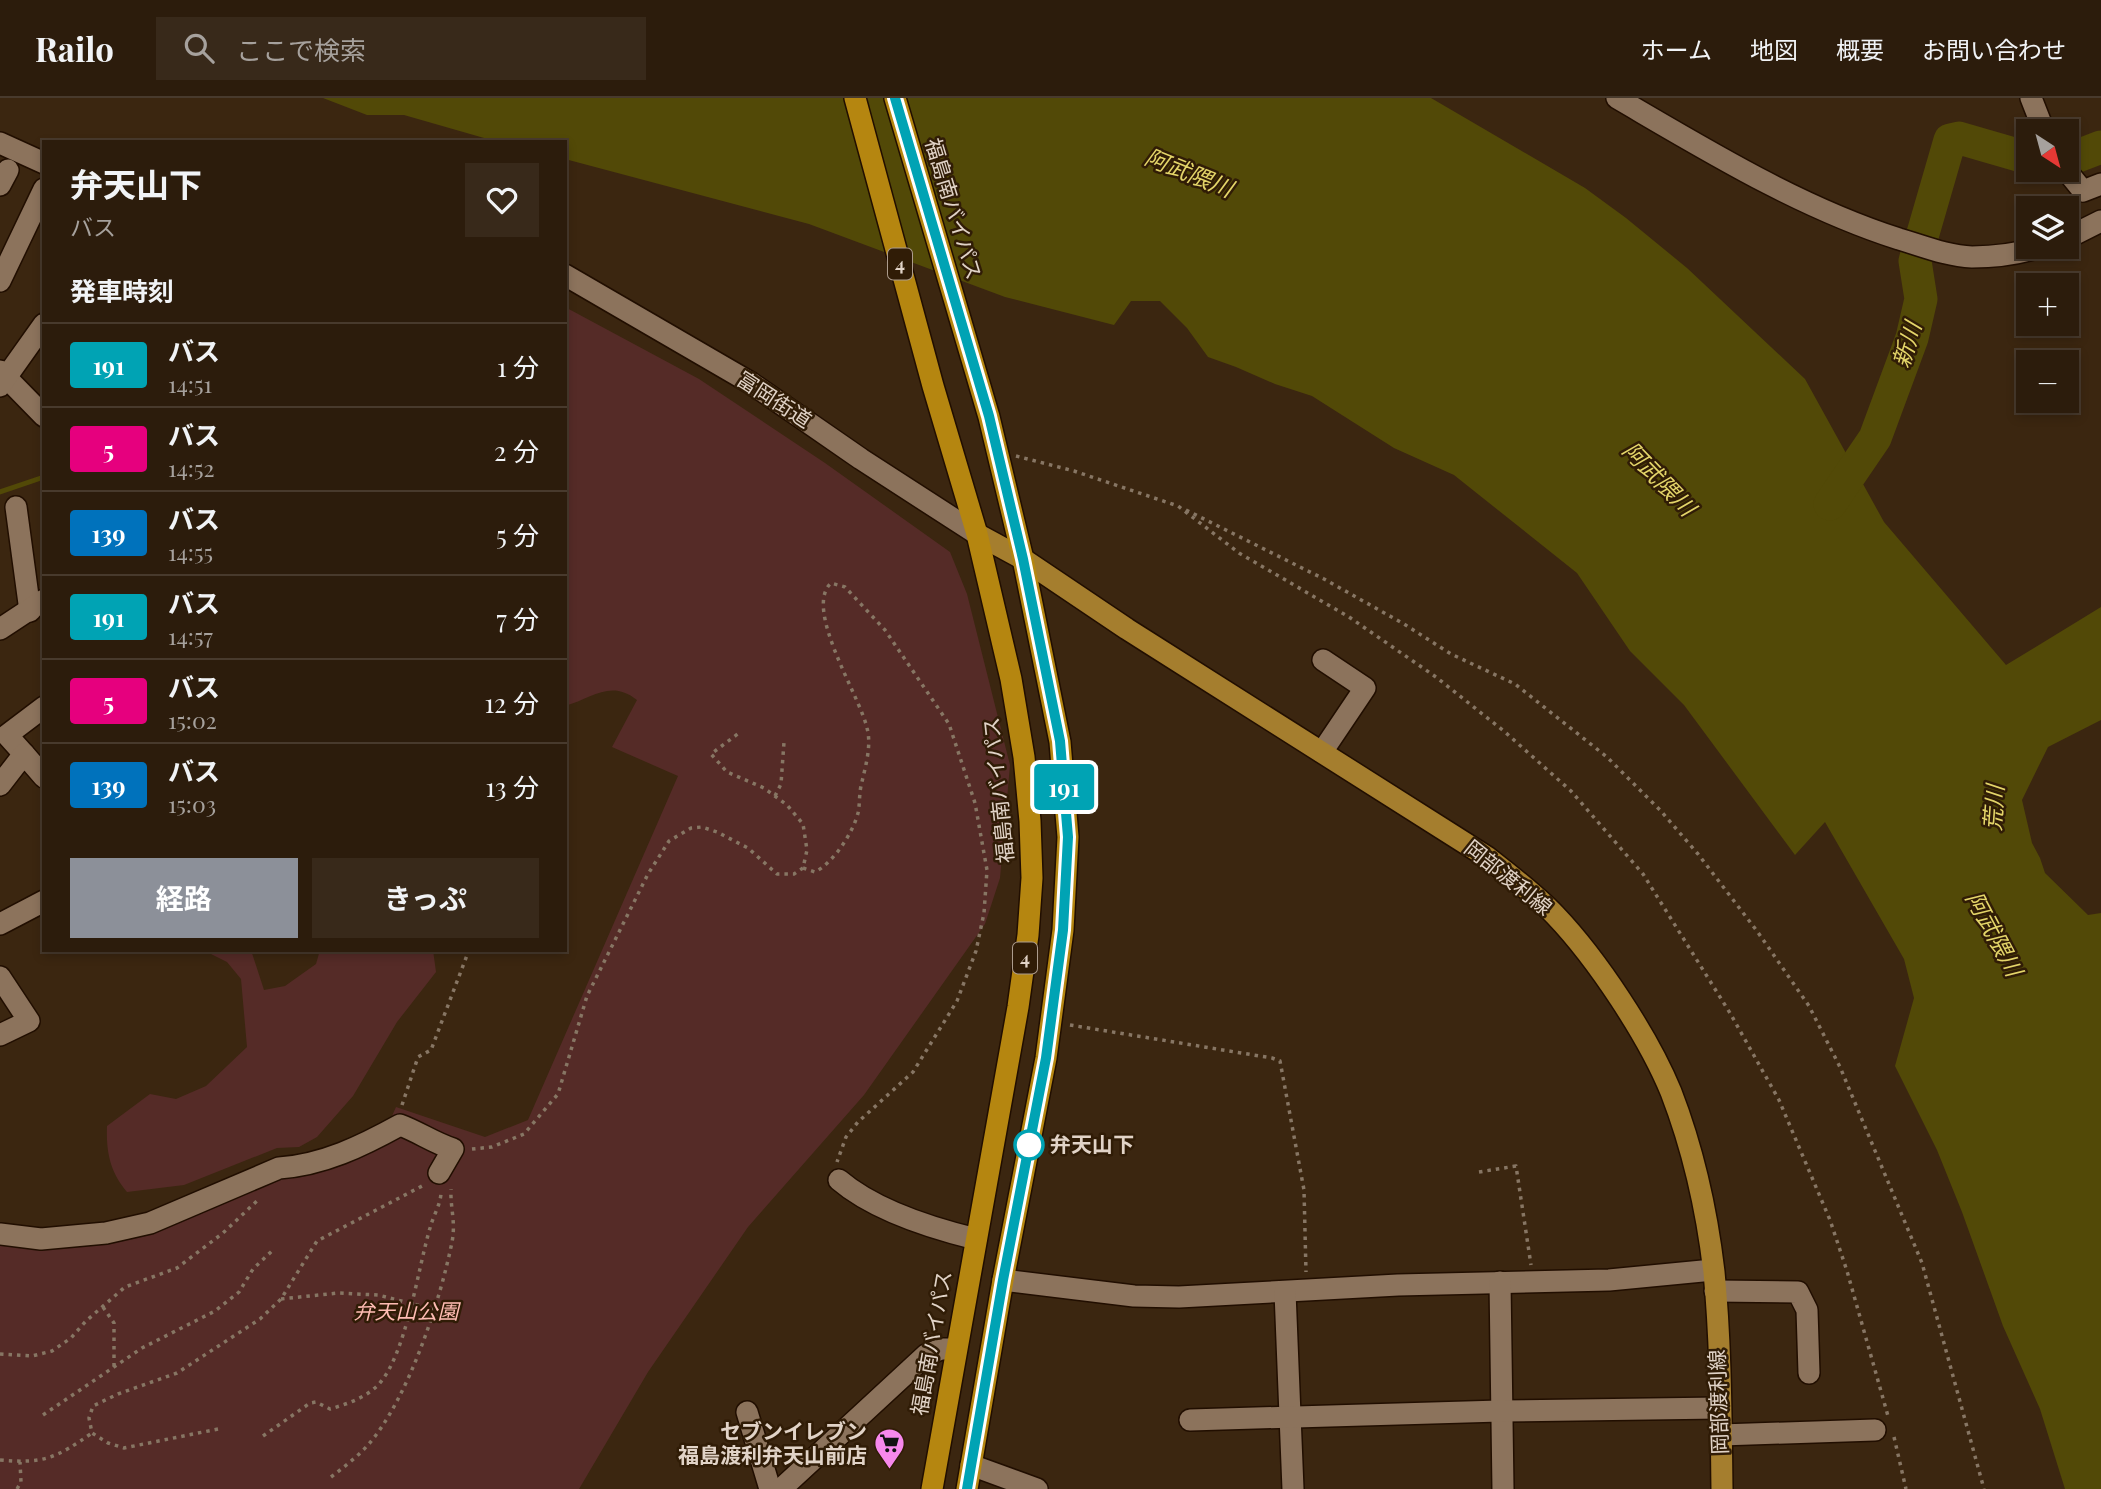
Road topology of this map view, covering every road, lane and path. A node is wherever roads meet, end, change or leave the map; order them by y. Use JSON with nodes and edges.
{"nodes":[{"id":1,"x":855,"y":98,"type":"edge"},
{"id":2,"x":895,"y":98,"type":"edge"},
{"id":3,"x":1617,"y":98,"type":"edge"},
{"id":4,"x":2031,"y":98,"type":"edge"},
{"id":5,"x":2039,"y":119,"type":"edge"},
{"id":6,"x":0,"y":143,"type":"edge"},
{"id":7,"x":42,"y":162,"type":"edge"},
{"id":8,"x":2076,"y":182,"type":"edge"},
{"id":9,"x":2101,"y":184,"type":"edge"},
{"id":10,"x":42,"y":193,"type":"edge"},
{"id":11,"x":2101,"y":221,"type":"edge"},
{"id":12,"x":2079,"y":232,"type":"edge"},
{"id":13,"x":2016,"y":253,"type":"edge"},
{"id":14,"x":567,"y":276,"type":"edge"},
{"id":15,"x":0,"y":281,"type":"edge"},
{"id":16,"x":42,"y":327,"type":"edge"},
{"id":17,"x":2,"y":378,"type":"edge"},
{"id":18,"x":42,"y":413,"type":"edge"},
{"id":19,"x":998,"y":454,"type":"junction"},
{"id":20,"x":1178,"y":506,"type":"junction"},
{"id":21,"x":16,"y":507,"type":"dead end"},
{"id":22,"x":977,"y":534,"type":"junction"},
{"id":23,"x":1023,"y":559,"type":"junction"},
{"id":24,"x":17,"y":616,"type":"edge"},
{"id":25,"x":1323,"y":660,"type":"dead end"},
{"id":26,"x":42,"y":708,"type":"edge"},
{"id":27,"x":4,"y":731,"type":"edge"},
{"id":28,"x":739,"y":733,"type":"dead end"},
{"id":29,"x":784,"y":742,"type":"dead end"},
{"id":30,"x":1322,"y":752,"type":"junction"},
{"id":31,"x":24,"y":754,"type":"junction"},
{"id":32,"x":42,"y":775,"type":"edge"},
{"id":33,"x":0,"y":785,"type":"edge"},
{"id":34,"x":775,"y":796,"type":"junction"},
{"id":35,"x":803,"y":868,"type":"junction"},
{"id":36,"x":42,"y":902,"type":"edge"},
{"id":37,"x":0,"y":924,"type":"edge"},
{"id":38,"x":468,"y":952,"type":"edge"},
{"id":39,"x":0,"y":977,"type":"edge"},
{"id":40,"x":1051,"y":1022,"type":"junction"},
{"id":41,"x":0,"y":1035,"type":"edge"},
{"id":42,"x":400,"y":1125,"type":"junction"},
{"id":43,"x":453,"y":1149,"type":"junction"},
{"id":44,"x":1479,"y":1172,"type":"dead end"},
{"id":45,"x":446,"y":1177,"type":"junction"},
{"id":46,"x":839,"y":1180,"type":"joint"},
{"id":47,"x":266,"y":1193,"type":"dead end"},
{"id":48,"x":0,"y":1234,"type":"edge"},
{"id":49,"x":976,"y":1239,"type":"junction"},
{"id":50,"x":274,"y":1249,"type":"dead end"},
{"id":51,"x":1003,"y":1280,"type":"junction"},
{"id":52,"x":1533,"y":1281,"type":"junction"},
{"id":53,"x":1714,"y":1281,"type":"junction"},
{"id":54,"x":1500,"y":1282,"type":"junction"},
{"id":55,"x":1296,"y":1292,"type":"junction"},
{"id":56,"x":281,"y":1299,"type":"junction"},
{"id":57,"x":412,"y":1303,"type":"junction"},
{"id":58,"x":103,"y":1307,"type":"junction"},
{"id":59,"x":433,"y":1309,"type":"junction"},
{"id":60,"x":956,"y":1349,"type":"junction"},
{"id":61,"x":0,"y":1354,"type":"edge"},
{"id":62,"x":114,"y":1367,"type":"junction"},
{"id":63,"x":1809,"y":1373,"type":"dead end"},
{"id":64,"x":1720,"y":1408,"type":"junction"},
{"id":65,"x":1500,"y":1410,"type":"junction"},
{"id":66,"x":747,"y":1412,"type":"dead end"},
{"id":67,"x":43,"y":1415,"type":"dead end"},
{"id":68,"x":1291,"y":1416,"type":"junction"},
{"id":69,"x":1190,"y":1420,"type":"dead end"},
{"id":70,"x":1885,"y":1425,"type":"junction"},
{"id":71,"x":218,"y":1429,"type":"dead end"},
{"id":72,"x":92,"y":1433,"type":"junction"},
{"id":73,"x":1721,"y":1435,"type":"junction"},
{"id":74,"x":263,"y":1436,"type":"dead end"},
{"id":75,"x":0,"y":1461,"type":"edge"},
{"id":76,"x":20,"y":1462,"type":"junction"},
{"id":77,"x":971,"y":1465,"type":"junction"},
{"id":78,"x":331,"y":1477,"type":"dead end"},
{"id":79,"x":17,"y":1489,"type":"edge"},
{"id":80,"x":770,"y":1489,"type":"edge"},
{"id":81,"x":781,"y":1489,"type":"edge"},
{"id":82,"x":932,"y":1489,"type":"edge"},
{"id":83,"x":967,"y":1489,"type":"edge"},
{"id":84,"x":1037,"y":1489,"type":"edge"},
{"id":85,"x":1293,"y":1489,"type":"edge"},
{"id":86,"x":1503,"y":1489,"type":"edge"},
{"id":87,"x":1722,"y":1489,"type":"edge"},
{"id":88,"x":1906,"y":1489,"type":"edge"},
{"id":89,"x":1984,"y":1489,"type":"edge"}],
"edges":[{"from":1,"to":22,"type":"highway","name":"福島南バイパス","number":"4"},
{"from":2,"to":19,"type":"highway","name":"福島南バイパス","number":"4"},
{"from":3,"to":13,"type":"street"},
{"from":4,"to":5,"type":"street"},
{"from":6,"to":7,"type":"street"},
{"from":8,"to":9,"type":"street"},
{"from":10,"to":15,"type":"street"},
{"from":11,"to":12,"type":"street"},
{"from":14,"to":22,"type":"street","name":"富岡街道"},
{"from":16,"to":17,"type":"street"},
{"from":17,"to":18,"type":"street"},
{"from":19,"to":20,"type":"path"},
{"from":19,"to":23,"type":"highway","name":"福島南バイパス","number":"4"},
{"from":20,"to":70,"type":"path"},
{"from":20,"to":89,"type":"path"},
{"from":21,"to":24,"type":"street"},
{"from":22,"to":23,"type":"main road","name":"岡部渡利線"},
{"from":22,"to":49,"type":"highway","name":"福島南バイパス","number":"4"},
{"from":23,"to":30,"type":"main road","name":"岡部渡利線"},
{"from":23,"to":40,"type":"highway","name":"福島南バイパス","number":"4"},
{"from":25,"to":30,"type":"street"},
{"from":26,"to":27,"type":"street"},
{"from":27,"to":31,"type":"street"},
{"from":28,"to":34,"type":"path"},
{"from":29,"to":34,"type":"path"},
{"from":30,"to":53,"type":"main road","name":"岡部渡利線"},
{"from":31,"to":32,"type":"street"},
{"from":31,"to":33,"type":"street"},
{"from":34,"to":35,"type":"path"},
{"from":35,"to":43,"type":"path"},
{"from":35,"to":46,"type":"path"},
{"from":36,"to":37,"type":"street"},
{"from":38,"to":42,"type":"path"},
{"from":39,"to":41,"type":"street"},
{"from":40,"to":51,"type":"highway","name":"福島南バイパス","number":"4"},
{"from":40,"to":55,"type":"path"},
{"from":42,"to":43,"type":"street"},
{"from":42,"to":48,"type":"street"},
{"from":43,"to":45,"type":"street"},
{"from":44,"to":52,"type":"path"},
{"from":45,"to":56,"type":"path"},
{"from":45,"to":57,"type":"path"},
{"from":45,"to":59,"type":"path"},
{"from":46,"to":49,"type":"street"},
{"from":47,"to":58,"type":"path"},
{"from":49,"to":60,"type":"highway","name":"福島南バイパス","number":"4"},
{"from":50,"to":62,"type":"path"},
{"from":51,"to":55,"type":"street"},
{"from":51,"to":77,"type":"highway","name":"福島南バイパス","number":"4"},
{"from":52,"to":53,"type":"street"},
{"from":52,"to":54,"type":"street"},
{"from":53,"to":63,"type":"street"},
{"from":53,"to":64,"type":"main road","name":"岡部渡利線"},
{"from":54,"to":55,"type":"street"},
{"from":54,"to":65,"type":"street"},
{"from":55,"to":68,"type":"street"},
{"from":56,"to":57,"type":"path"},
{"from":56,"to":72,"type":"path"},
{"from":57,"to":59,"type":"path"},
{"from":57,"to":74,"type":"path"},
{"from":58,"to":61,"type":"path"},
{"from":58,"to":62,"type":"path"},
{"from":59,"to":78,"type":"path"},
{"from":60,"to":81,"type":"street"},
{"from":60,"to":82,"type":"highway","name":"福島南バイパス","number":"4"},
{"from":62,"to":67,"type":"path"},
{"from":64,"to":65,"type":"street"},
{"from":64,"to":73,"type":"main road","name":"岡部渡利線"},
{"from":65,"to":68,"type":"street"},
{"from":65,"to":86,"type":"street"},
{"from":66,"to":80,"type":"street"},
{"from":68,"to":69,"type":"street"},
{"from":68,"to":85,"type":"street"},
{"from":70,"to":73,"type":"street"},
{"from":70,"to":88,"type":"path"},
{"from":71,"to":72,"type":"path"},
{"from":72,"to":76,"type":"path"},
{"from":73,"to":87,"type":"main road","name":"岡部渡利線"},
{"from":75,"to":76,"type":"path"},
{"from":76,"to":79,"type":"path"},
{"from":77,"to":83,"type":"highway","name":"福島南バイパス","number":"4"},
{"from":77,"to":84,"type":"street"}]}
